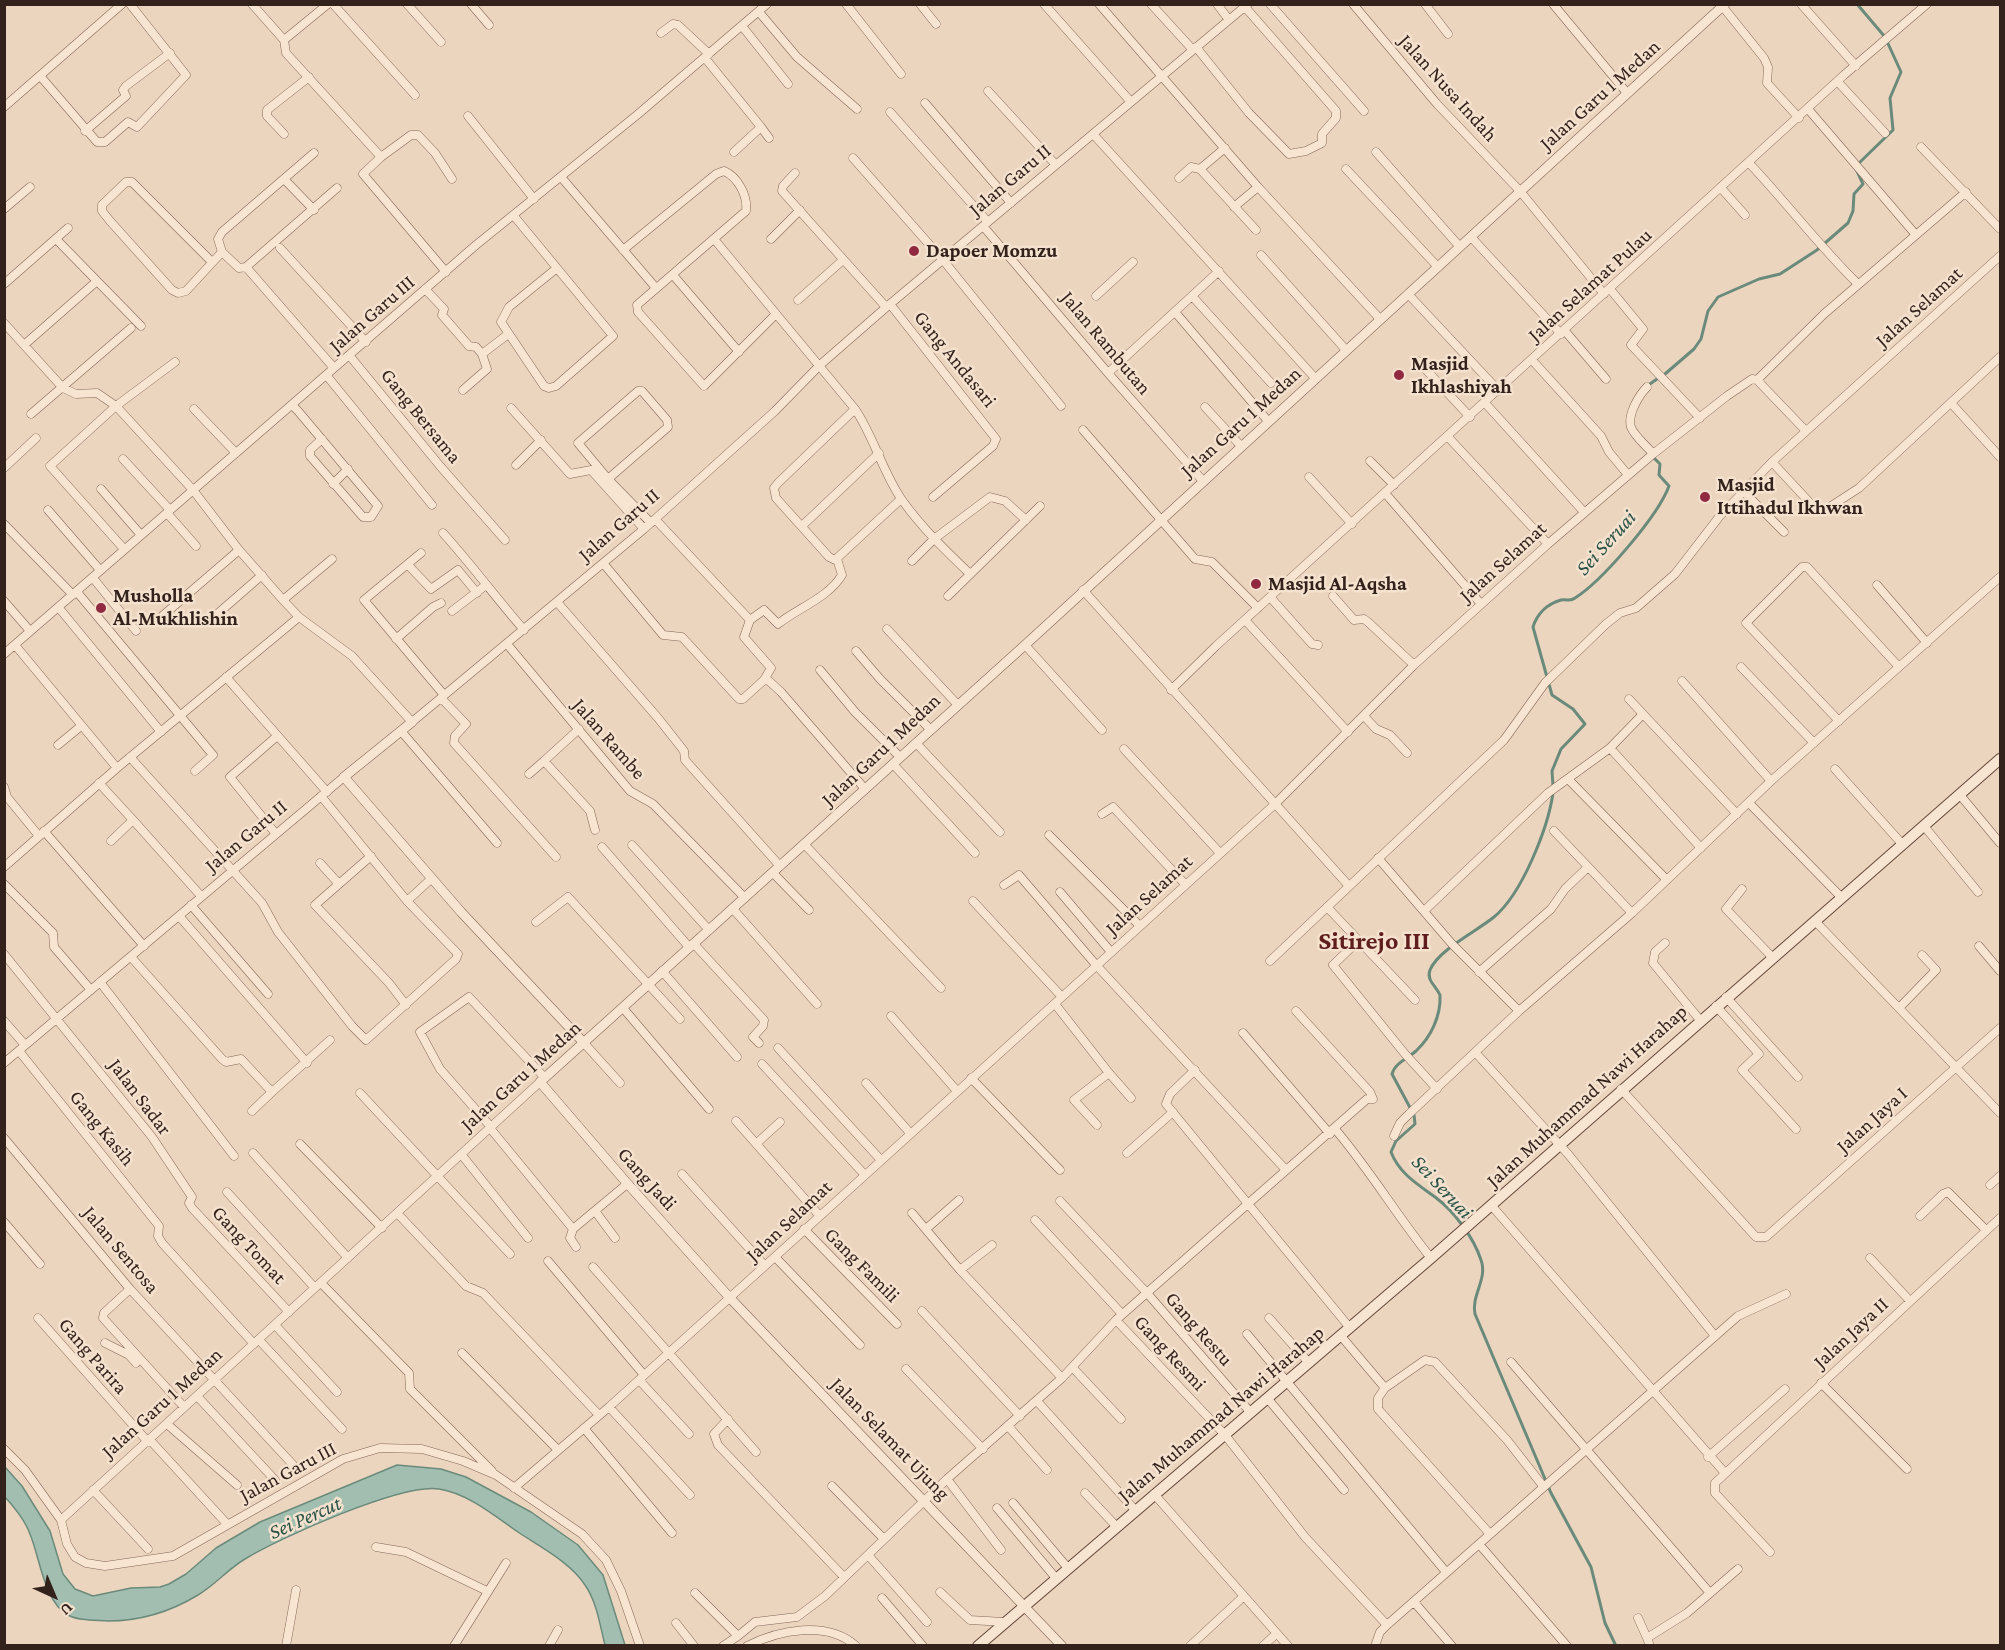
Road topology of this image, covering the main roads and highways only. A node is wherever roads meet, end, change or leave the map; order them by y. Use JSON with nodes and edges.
{"nodes":[{"id":1,"x":2001,"y":759,"type":"edge"},
{"id":2,"x":978,"y":1646,"type":"edge"}],
"edges":[{"from":1,"to":2,"type":"main road","name":"Jalan Muhammad Nawi Harahap"}]}
